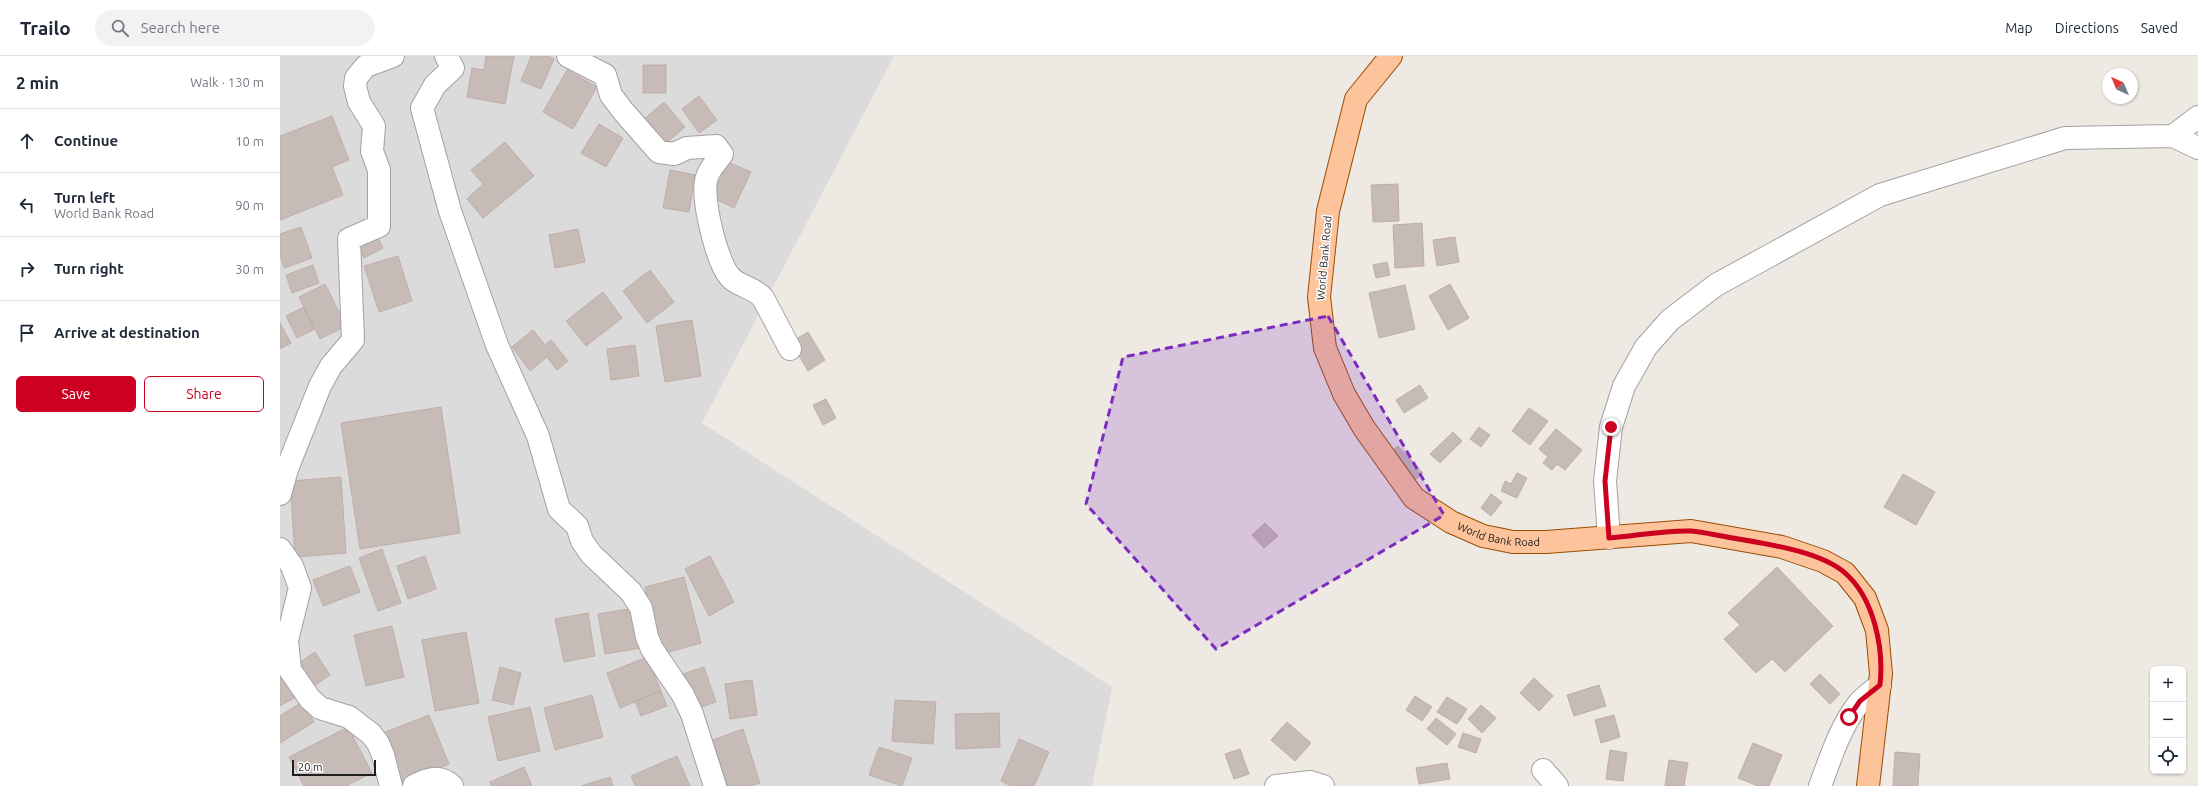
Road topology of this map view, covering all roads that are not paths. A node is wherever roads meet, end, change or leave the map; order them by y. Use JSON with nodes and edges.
{"nodes":[{"id":1,"x":393,"y":56,"type":"edge"},
{"id":2,"x":446,"y":56,"type":"edge"},
{"id":3,"x":568,"y":56,"type":"edge"},
{"id":4,"x":1391,"y":56,"type":"edge"},
{"id":5,"x":2198,"y":117,"type":"edge"},
{"id":6,"x":2173,"y":136,"type":"junction"},
{"id":7,"x":2198,"y":148,"type":"edge"},
{"id":8,"x":790,"y":349,"type":"dead end"},
{"id":9,"x":280,"y":494,"type":"edge"},
{"id":10,"x":1609,"y":538,"type":"junction"},
{"id":11,"x":280,"y":549,"type":"edge"},
{"id":12,"x":1880,"y":685,"type":"junction"},
{"id":13,"x":391,"y":786,"type":"edge"},
{"id":14,"x":414,"y":786,"type":"edge"},
{"id":15,"x":452,"y":786,"type":"edge"},
{"id":16,"x":715,"y":786,"type":"edge"},
{"id":17,"x":1276,"y":786,"type":"edge"},
{"id":18,"x":1323,"y":786,"type":"edge"},
{"id":19,"x":1820,"y":786,"type":"edge"},
{"id":20,"x":1868,"y":786,"type":"edge"}],
"edges":[{"from":1,"to":9,"type":"street"},
{"from":2,"to":16,"type":"street"},
{"from":3,"to":8,"type":"street"},
{"from":4,"to":10,"type":"main road","name":"World Bank Road"},
{"from":5,"to":6,"type":"street"},
{"from":6,"to":7,"type":"street"},
{"from":6,"to":10,"type":"street"},
{"from":10,"to":12,"type":"main road","name":"World Bank Road"},
{"from":11,"to":13,"type":"street"},
{"from":12,"to":19,"type":"street"},
{"from":12,"to":20,"type":"main road","name":"World Bank Road"},
{"from":14,"to":15,"type":"street"},
{"from":17,"to":18,"type":"street"}]}
